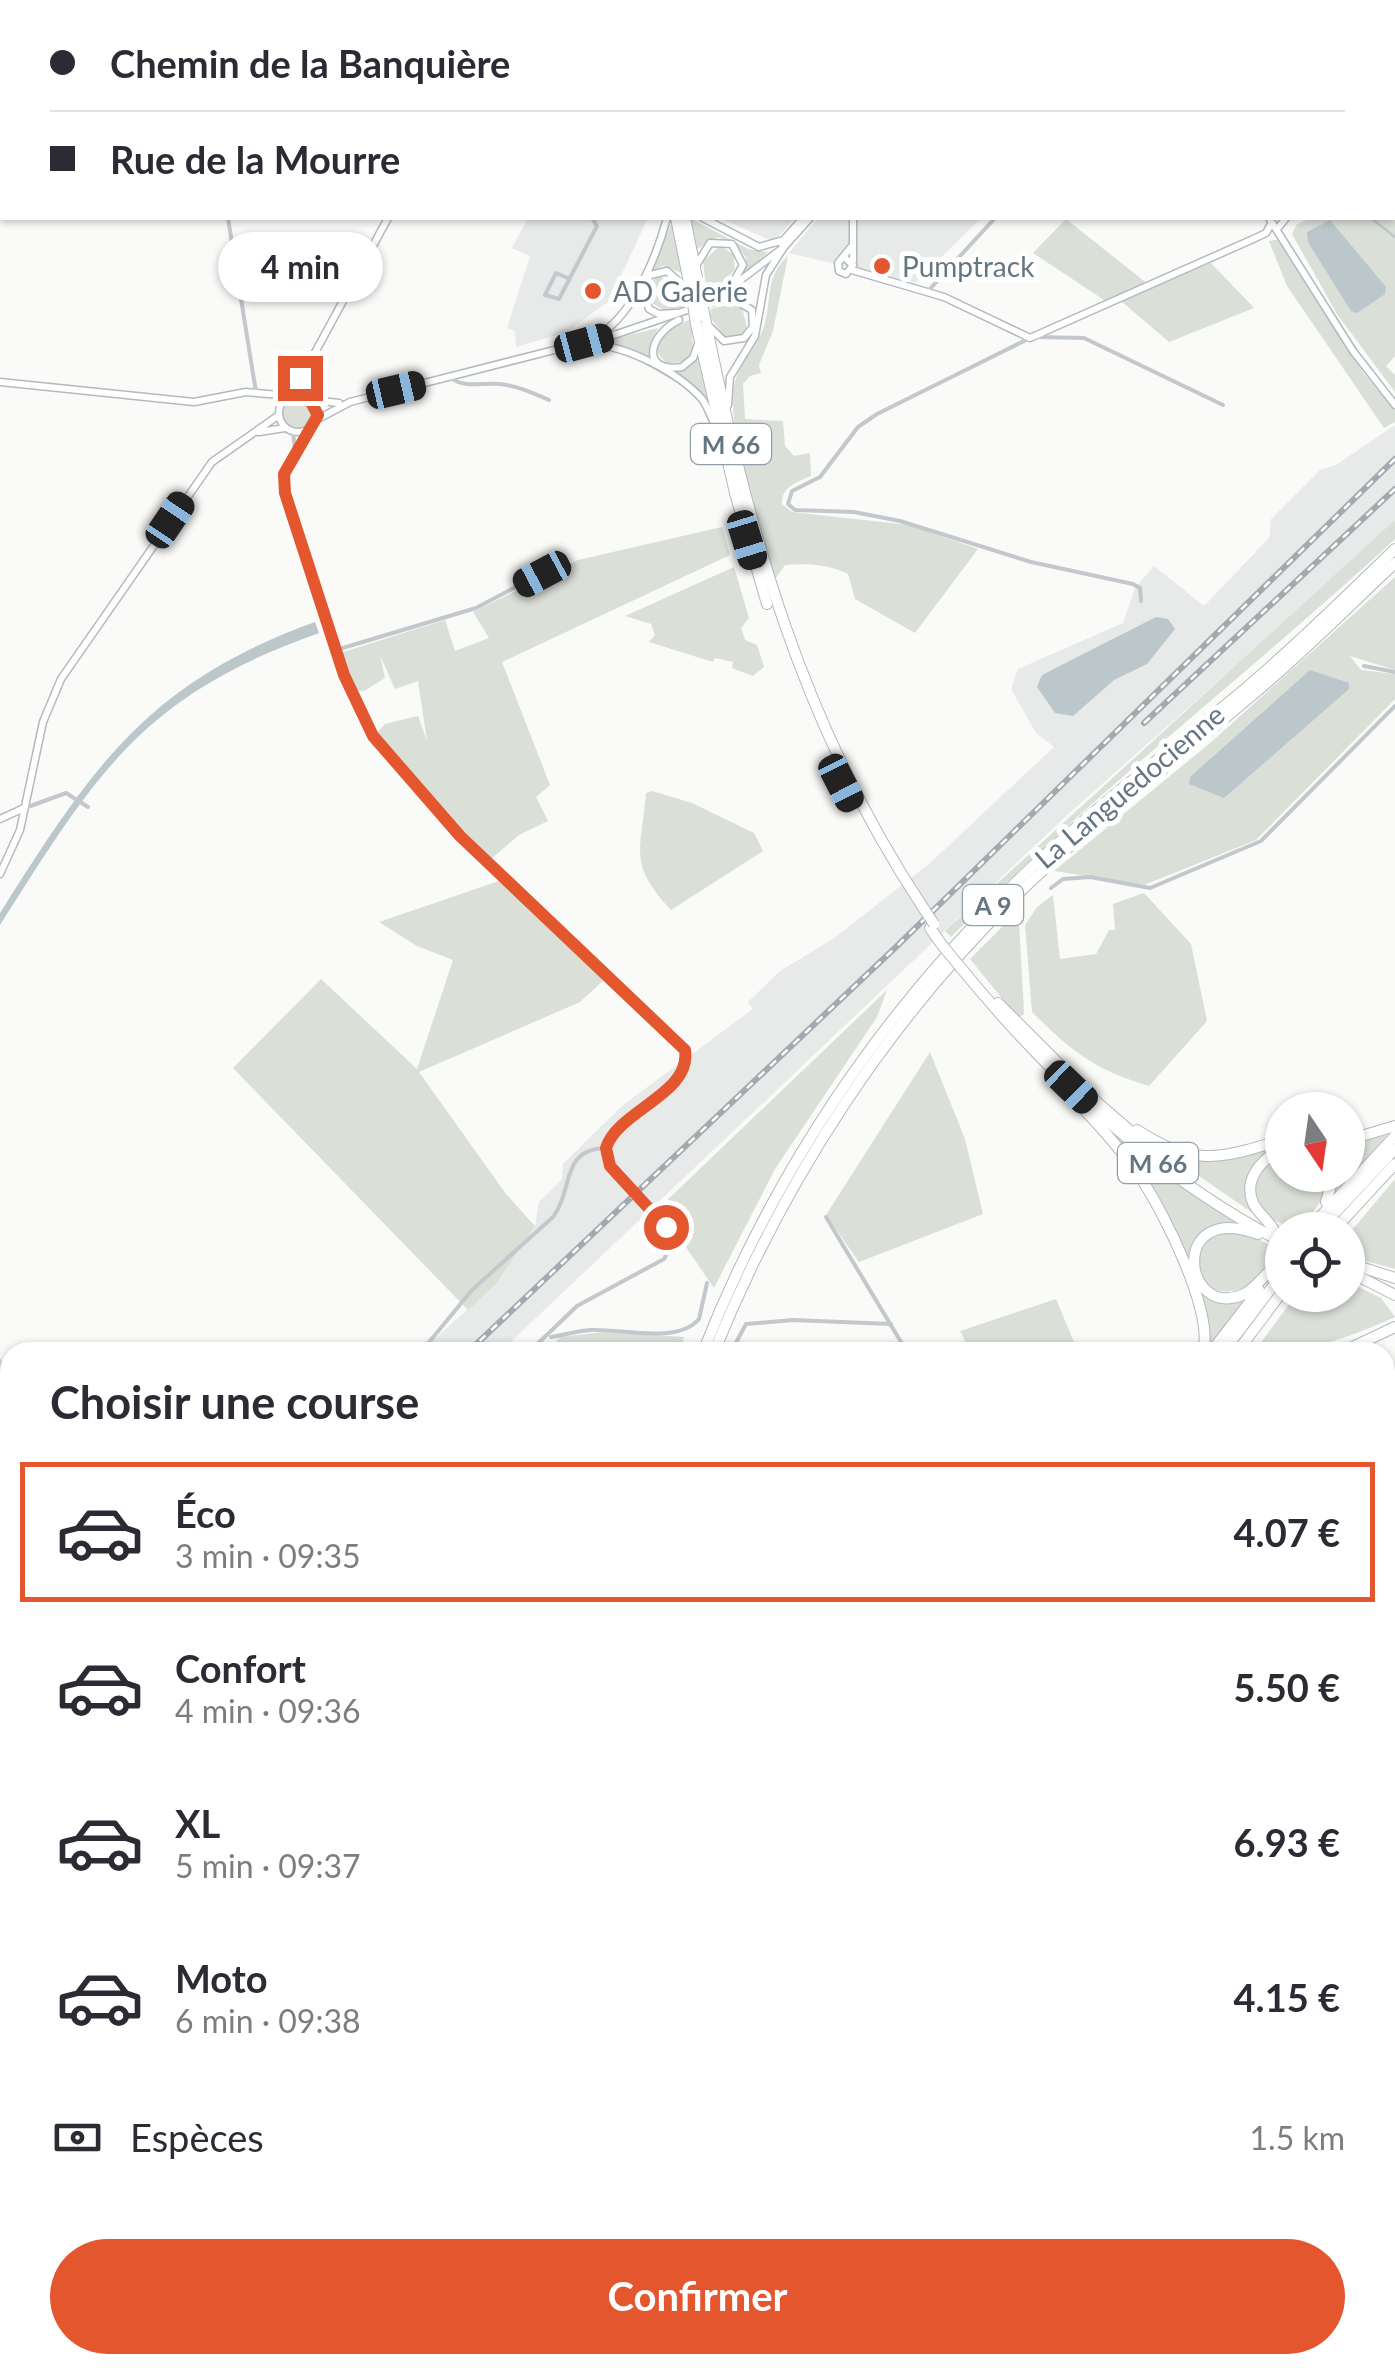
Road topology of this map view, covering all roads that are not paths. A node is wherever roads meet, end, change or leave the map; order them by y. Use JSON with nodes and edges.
{"nodes":[{"id":1,"x":228,"y":220,"type":"edge"},
{"id":2,"x":387,"y":220,"type":"edge"},
{"id":3,"x":593,"y":220,"type":"edge"},
{"id":4,"x":667,"y":220,"type":"edge"},
{"id":5,"x":677,"y":220,"type":"edge"},
{"id":6,"x":685,"y":220,"type":"edge"},
{"id":7,"x":708,"y":220,"type":"edge"},
{"id":8,"x":802,"y":220,"type":"edge"},
{"id":9,"x":808,"y":220,"type":"edge"},
{"id":10,"x":849,"y":220,"type":"edge"},
{"id":11,"x":993,"y":220,"type":"edge"},
{"id":12,"x":1280,"y":222,"type":"edge"},
{"id":13,"x":784,"y":244,"type":"junction"},
{"id":14,"x":696,"y":270,"type":"junction"},
{"id":15,"x":570,"y":279,"type":"junction"},
{"id":16,"x":730,"y":289,"type":"junction"},
{"id":17,"x":928,"y":291,"type":"junction"},
{"id":18,"x":696,"y":295,"type":"junction"},
{"id":19,"x":708,"y":303,"type":"junction"},
{"id":20,"x":688,"y":312,"type":"junction"},
{"id":21,"x":700,"y":326,"type":"junction"},
{"id":22,"x":1030,"y":338,"type":"junction"},
{"id":23,"x":582,"y":344,"type":"junction"},
{"id":24,"x":308,"y":362,"type":"junction"},
{"id":25,"x":451,"y":378,"type":"junction"},
{"id":26,"x":0,"y":382,"type":"edge"},
{"id":27,"x":256,"y":392,"type":"junction"},
{"id":28,"x":268,"y":394,"type":"junction"},
{"id":29,"x":291,"y":396,"type":"junction"},
{"id":30,"x":310,"y":398,"type":"junction"},
{"id":31,"x":549,"y":400,"type":"dead end"},
{"id":32,"x":350,"y":402,"type":"junction"},
{"id":33,"x":1223,"y":404,"type":"dead end"},
{"id":34,"x":1395,"y":405,"type":"edge"},
{"id":35,"x":280,"y":411,"type":"junction"},
{"id":36,"x":316,"y":420,"type":"junction"},
{"id":37,"x":290,"y":430,"type":"junction"},
{"id":38,"x":306,"y":431,"type":"junction"},
{"id":39,"x":248,"y":436,"type":"junction"},
{"id":40,"x":722,"y":442,"type":"junction"},
{"id":41,"x":733,"y":451,"type":"junction"},
{"id":42,"x":294,"y":456,"type":"junction"},
{"id":43,"x":1395,"y":549,"type":"edge"},
{"id":44,"x":1395,"y":563,"type":"edge"},
{"id":45,"x":542,"y":574,"type":"dead end"},
{"id":46,"x":1141,"y":601,"type":"dead end"},
{"id":47,"x":336,"y":650,"type":"junction"},
{"id":48,"x":1364,"y":666,"type":"dead end"},
{"id":49,"x":1395,"y":672,"type":"edge"},
{"id":50,"x":1395,"y":706,"type":"edge"},
{"id":51,"x":88,"y":807,"type":"dead end"},
{"id":52,"x":25,"y":808,"type":"junction"},
{"id":53,"x":0,"y":819,"type":"edge"},
{"id":54,"x":0,"y":874,"type":"edge"},
{"id":55,"x":1051,"y":888,"type":"dead end"},
{"id":56,"x":922,"y":911,"type":"junction"},
{"id":57,"x":963,"y":966,"type":"junction"},
{"id":58,"x":1056,"y":1073,"type":"junction"},
{"id":59,"x":1112,"y":1116,"type":"junction"},
{"id":60,"x":1395,"y":1126,"type":"edge"},
{"id":61,"x":1365,"y":1135,"type":"edge"},
{"id":62,"x":1395,"y":1136,"type":"edge"},
{"id":63,"x":1265,"y":1145,"type":"edge"},
{"id":64,"x":606,"y":1148,"type":"junction"},
{"id":65,"x":1395,"y":1149,"type":"edge"},
{"id":66,"x":1265,"y":1161,"type":"edge"},
{"id":67,"x":1395,"y":1164,"type":"edge"},
{"id":68,"x":1327,"y":1212,"type":"edge"},
{"id":69,"x":1330,"y":1212,"type":"edge"},
{"id":70,"x":1351,"y":1212,"type":"edge"},
{"id":71,"x":1265,"y":1215,"type":"edge"},
{"id":72,"x":826,"y":1217,"type":"dead end"},
{"id":73,"x":1265,"y":1228,"type":"edge"},
{"id":74,"x":1265,"y":1229,"type":"edge"},
{"id":75,"x":1265,"y":1234,"type":"edge"},
{"id":76,"x":1365,"y":1269,"type":"edge"},
{"id":77,"x":1365,"y":1274,"type":"edge"},
{"id":78,"x":1395,"y":1278,"type":"edge"},
{"id":79,"x":1265,"y":1279,"type":"edge"},
{"id":80,"x":1365,"y":1280,"type":"edge"},
{"id":81,"x":708,"y":1283,"type":"dead end"},
{"id":82,"x":1265,"y":1285,"type":"edge"},
{"id":83,"x":1265,"y":1290,"type":"edge"},
{"id":84,"x":1395,"y":1295,"type":"edge"},
{"id":85,"x":1267,"y":1312,"type":"edge"},
{"id":86,"x":891,"y":1324,"type":"junction"},
{"id":87,"x":1395,"y":1327,"type":"edge"},
{"id":88,"x":548,"y":1337,"type":"junction"},
{"id":89,"x":429,"y":1342,"type":"edge"},
{"id":90,"x":542,"y":1342,"type":"edge"},
{"id":91,"x":707,"y":1342,"type":"edge"},
{"id":92,"x":718,"y":1342,"type":"edge"},
{"id":93,"x":736,"y":1342,"type":"edge"},
{"id":94,"x":901,"y":1342,"type":"edge"},
{"id":95,"x":1206,"y":1342,"type":"edge"},
{"id":96,"x":1216,"y":1342,"type":"edge"},
{"id":97,"x":1230,"y":1342,"type":"edge"},
{"id":98,"x":1244,"y":1342,"type":"edge"},
{"id":99,"x":1363,"y":1342,"type":"edge"}],
"edges":[{"from":1,"to":27,"type":"street"},
{"from":2,"to":24,"type":"main road"},
{"from":3,"to":15,"type":"street"},
{"from":4,"to":23,"type":"main road"},
{"from":5,"to":18,"type":"highway","number":"M 66"},
{"from":6,"to":14,"type":"highway","number":"M 66"},
{"from":7,"to":13,"type":"main road"},
{"from":8,"to":13,"type":"main road"},
{"from":9,"to":13,"type":"main road"},
{"from":10,"to":17,"type":"main road"},
{"from":11,"to":17,"type":"street"},
{"from":12,"to":22,"type":"main road"},
{"from":12,"to":34,"type":"main road"},
{"from":13,"to":16,"type":"main road"},
{"from":13,"to":41,"type":"main road","number":"M 66"},
{"from":14,"to":16,"type":"main road"},
{"from":14,"to":18,"type":"highway","number":"M 66"},
{"from":15,"to":15,"type":"street"},
{"from":16,"to":19,"type":"main road"},
{"from":17,"to":22,"type":"main road"},
{"from":18,"to":20,"type":"main road"},
{"from":18,"to":21,"type":"highway","number":"M 66","bridge":true},
{"from":19,"to":20,"type":"main road"},
{"from":19,"to":21,"type":"main road"},
{"from":20,"to":21,"type":"main road"},
{"from":20,"to":23,"type":"main road"},
{"from":21,"to":40,"type":"highway","number":"M 66"},
{"from":21,"to":41,"type":"highway","number":"M 66"},
{"from":22,"to":33,"type":"street"},
{"from":22,"to":46,"type":"street"},
{"from":23,"to":25,"type":"main road"},
{"from":23,"to":40,"type":"main road","number":"M 66"},
{"from":24,"to":29,"type":"main road"},
{"from":24,"to":30,"type":"main road"},
{"from":25,"to":31,"type":"street"},
{"from":25,"to":32,"type":"main road"},
{"from":26,"to":27,"type":"main road"},
{"from":27,"to":28,"type":"main road"},
{"from":28,"to":29,"type":"main road"},
{"from":28,"to":35,"type":"main road"},
{"from":29,"to":30,"type":"main road"},
{"from":29,"to":35,"type":"main road"},
{"from":30,"to":32,"type":"main road"},
{"from":30,"to":36,"type":"main road"},
{"from":32,"to":36,"type":"main road"},
{"from":35,"to":37,"type":"main road"},
{"from":35,"to":39,"type":"main road"},
{"from":36,"to":38,"type":"main road"},
{"from":37,"to":38,"type":"main road"},
{"from":37,"to":39,"type":"main road"},
{"from":37,"to":42,"type":"street"},
{"from":38,"to":42,"type":"street"},
{"from":39,"to":52,"type":"main road"},
{"from":40,"to":56,"type":"highway","number":"M 66"},
{"from":41,"to":56,"type":"highway","number":"M 66"},
{"from":42,"to":47,"type":"street"},
{"from":43,"to":91,"type":"highway","name":"La Languedocienne","number":"A 9"},
{"from":44,"to":92,"type":"highway","name":"La Languedocienne","number":"A 9"},
{"from":45,"to":47,"type":"street"},
{"from":47,"to":64,"type":"street"},
{"from":48,"to":49,"type":"street"},
{"from":50,"to":55,"type":"street"},
{"from":51,"to":52,"type":"street"},
{"from":52,"to":53,"type":"main road"},
{"from":52,"to":54,"type":"main road"},
{"from":56,"to":57,"type":"highway","number":"M 66","bridge":true},
{"from":57,"to":58,"type":"highway","number":"M 66"},
{"from":57,"to":59,"type":"highway","number":"M 66"},
{"from":58,"to":74,"type":"highway","number":"M 66"},
{"from":58,"to":95,"type":"highway"},
{"from":59,"to":63,"type":"highway"},
{"from":59,"to":73,"type":"highway","number":"M 66"},
{"from":60,"to":61,"type":"highway"},
{"from":62,"to":68,"type":"highway"},
{"from":64,"to":88,"type":"street","bridge":true},
{"from":64,"to":89,"type":"street"},
{"from":65,"to":69,"type":"highway"},
{"from":66,"to":71,"type":"highway"},
{"from":67,"to":70,"type":"highway"},
{"from":72,"to":86,"type":"street"},
{"from":75,"to":79,"type":"highway"},
{"from":76,"to":78,"type":"highway"},
{"from":77,"to":78,"type":"highway"},
{"from":80,"to":84,"type":"highway"},
{"from":81,"to":88,"type":"street"},
{"from":82,"to":96,"type":"highway"},
{"from":83,"to":97,"type":"highway"},
{"from":85,"to":98,"type":"highway"},
{"from":86,"to":93,"type":"street"},
{"from":86,"to":94,"type":"street"},
{"from":87,"to":99,"type":"highway"},
{"from":88,"to":90,"type":"street"}]}
